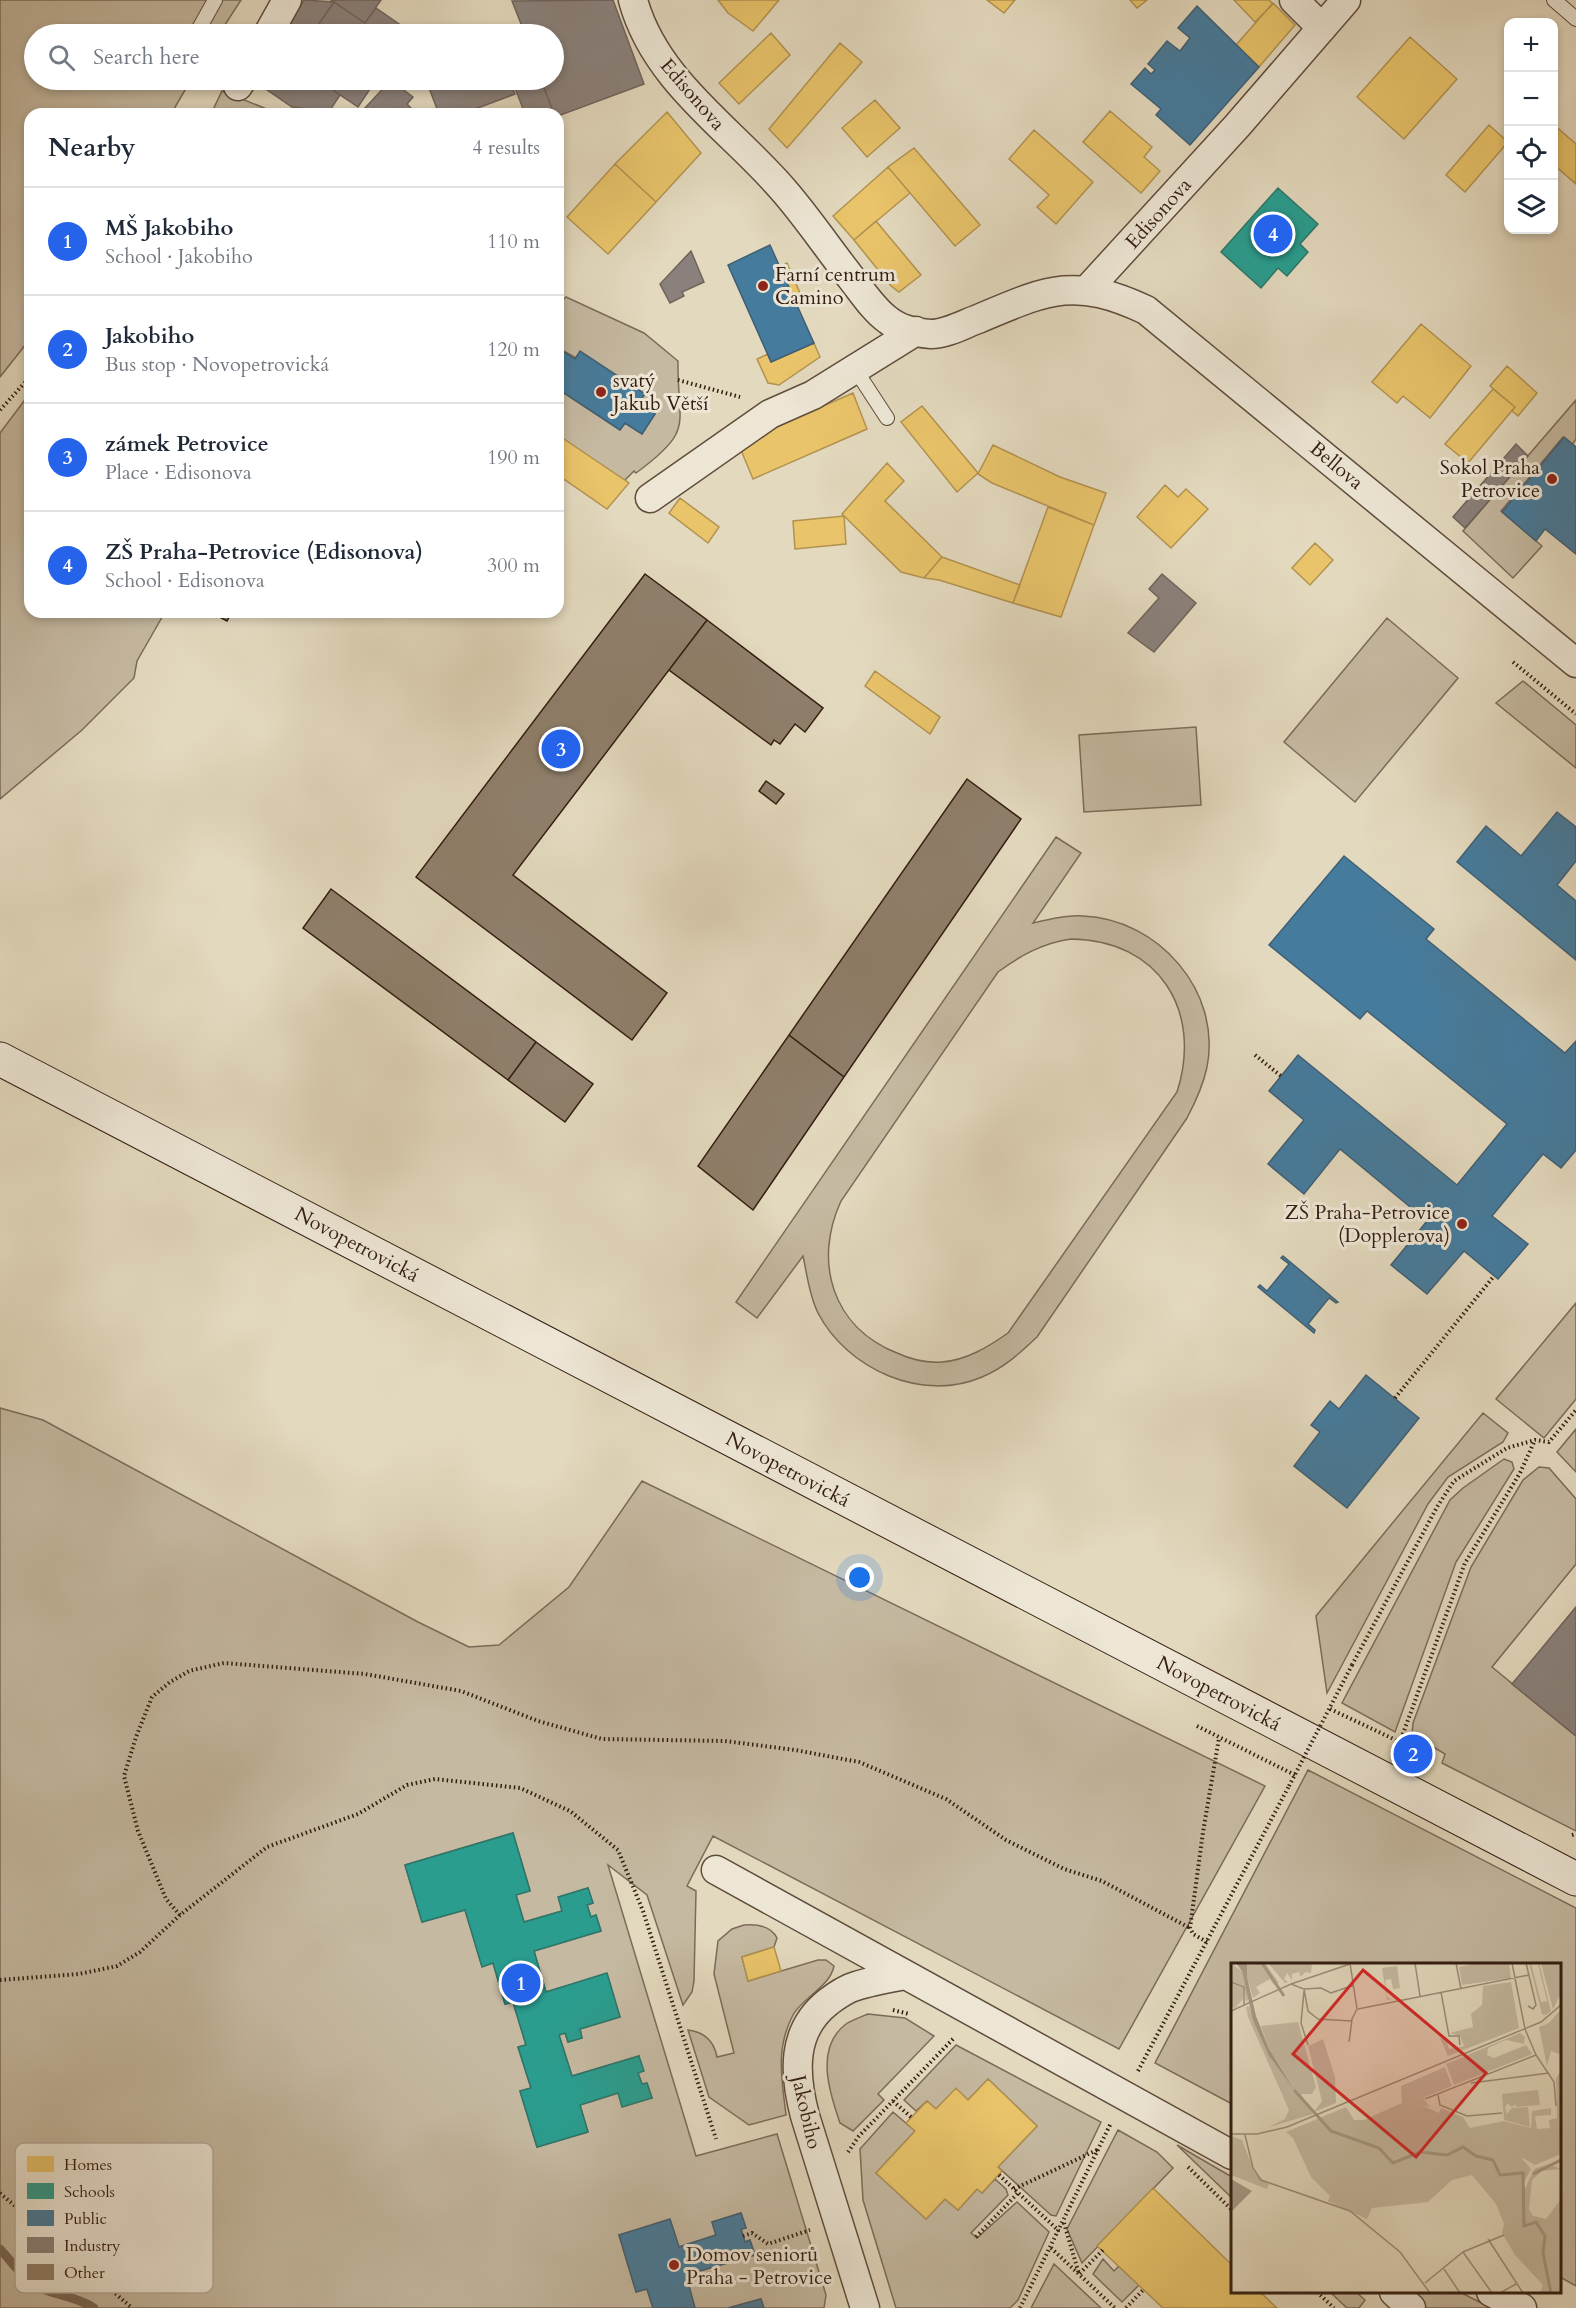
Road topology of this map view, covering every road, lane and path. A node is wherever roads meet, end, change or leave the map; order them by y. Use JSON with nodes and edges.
{"nodes":[{"id":1,"x":215,"y":0,"type":"edge"},
{"id":2,"x":287,"y":0,"type":"edge"},
{"id":3,"x":633,"y":0,"type":"edge"},
{"id":4,"x":1294,"y":0,"type":"edge"},
{"id":5,"x":1346,"y":0,"type":"edge"},
{"id":6,"x":1554,"y":0,"type":"edge"},
{"id":7,"x":1576,"y":19,"type":"edge"},
{"id":8,"x":202,"y":24,"type":"edge"},
{"id":9,"x":274,"y":24,"type":"edge"},
{"id":10,"x":1322,"y":28,"type":"junction"},
{"id":11,"x":1086,"y":291,"type":"junction"},
{"id":12,"x":916,"y":331,"type":"junction"},
{"id":13,"x":855,"y":369,"type":"junction"},
{"id":14,"x":678,"y":380,"type":"dead end"},
{"id":15,"x":24,"y":384,"type":"edge"},
{"id":16,"x":0,"y":410,"type":"edge"},
{"id":17,"x":887,"y":418,"type":"dead end"},
{"id":18,"x":756,"y":423,"type":"junction"},
{"id":19,"x":650,"y":498,"type":"dead end"},
{"id":20,"x":1513,"y":662,"type":"dead end"},
{"id":21,"x":1576,"y":663,"type":"edge"},
{"id":22,"x":1576,"y":714,"type":"edge"},
{"id":23,"x":1255,"y":1055,"type":"dead end"},
{"id":24,"x":0,"y":1059,"type":"edge"},
{"id":25,"x":1281,"y":1076,"type":"dead end"},
{"id":26,"x":1494,"y":1276,"type":"dead end"},
{"id":27,"x":1395,"y":1398,"type":"dead end"},
{"id":28,"x":1576,"y":1410,"type":"edge"},
{"id":29,"x":1535,"y":1440,"type":"junction"},
{"id":30,"x":1330,"y":1709,"type":"junction"},
{"id":31,"x":1197,"y":1726,"type":"dead end"},
{"id":32,"x":1219,"y":1738,"type":"junction"},
{"id":33,"x":1295,"y":1775,"type":"junction"},
{"id":34,"x":716,"y":1870,"type":"dead end"},
{"id":35,"x":1576,"y":1880,"type":"edge"},
{"id":36,"x":180,"y":1915,"type":"junction"},
{"id":37,"x":1220,"y":1917,"type":"dead end"},
{"id":38,"x":1190,"y":1928,"type":"junction"},
{"id":39,"x":1207,"y":1942,"type":"dead end"},
{"id":40,"x":905,"y":1975,"type":"junction"},
{"id":41,"x":0,"y":1980,"type":"edge"},
{"id":42,"x":890,"y":2009,"type":"dead end"},
{"id":43,"x":919,"y":2019,"type":"dead end"},
{"id":44,"x":945,"y":2034,"type":"dead end"},
{"id":45,"x":954,"y":2038,"type":"junction"},
{"id":46,"x":964,"y":2044,"type":"dead end"},
{"id":47,"x":893,"y":2102,"type":"junction"},
{"id":48,"x":911,"y":2117,"type":"dead end"},
{"id":49,"x":716,"y":2139,"type":"dead end"},
{"id":50,"x":1099,"y":2149,"type":"dead end"},
{"id":51,"x":1231,"y":2154,"type":"edge"},
{"id":52,"x":843,"y":2160,"type":"dead end"},
{"id":53,"x":999,"y":2175,"type":"dead end"},
{"id":54,"x":1014,"y":2189,"type":"junction"},
{"id":55,"x":0,"y":2193,"type":"edge"},
{"id":56,"x":1018,"y":2193,"type":"junction"},
{"id":57,"x":15,"y":2206,"type":"edge"},
{"id":58,"x":1064,"y":2222,"type":"dead end"},
{"id":59,"x":814,"y":2229,"type":"dead end"},
{"id":60,"x":743,"y":2236,"type":"dead end"},
{"id":61,"x":976,"y":2237,"type":"dead end"},
{"id":62,"x":1051,"y":2248,"type":"junction"},
{"id":63,"x":1103,"y":2250,"type":"dead end"},
{"id":64,"x":1079,"y":2274,"type":"junction"},
{"id":65,"x":1143,"y":2290,"type":"dead end"},
{"id":66,"x":115,"y":2293,"type":"edge"},
{"id":67,"x":1318,"y":2293,"type":"edge"},
{"id":68,"x":1395,"y":2293,"type":"edge"},
{"id":69,"x":1493,"y":2293,"type":"edge"},
{"id":70,"x":132,"y":2308,"type":"edge"},
{"id":71,"x":865,"y":2308,"type":"edge"},
{"id":72,"x":1020,"y":2308,"type":"edge"},
{"id":73,"x":1115,"y":2308,"type":"edge"},
{"id":74,"x":1126,"y":2308,"type":"edge"},
{"id":75,"x":1334,"y":2308,"type":"edge"},
{"id":76,"x":1411,"y":2308,"type":"edge"},
{"id":77,"x":1522,"y":2308,"type":"edge"}],
"edges":[{"from":1,"to":8,"type":"lane"},
{"from":2,"to":9,"type":"street"},
{"from":3,"to":12,"type":"street","name":"Edisonova"},
{"from":4,"to":10,"type":"street"},
{"from":5,"to":10,"type":"street","name":"Edisonova"},
{"from":6,"to":7,"type":"lane"},
{"from":10,"to":11,"type":"street","name":"Edisonova"},
{"from":11,"to":12,"type":"street","name":"Edisonova"},
{"from":11,"to":21,"type":"street","name":"Bellova"},
{"from":12,"to":13,"type":"street"},
{"from":13,"to":17,"type":"lane"},
{"from":13,"to":18,"type":"street"},
{"from":14,"to":18,"type":"path"},
{"from":15,"to":16,"type":"path"},
{"from":18,"to":19,"type":"street"},
{"from":20,"to":22,"type":"path"},
{"from":23,"to":25,"type":"path"},
{"from":24,"to":35,"type":"main road","name":"Novopetrovická"},
{"from":26,"to":27,"type":"path"},
{"from":28,"to":29,"type":"path"},
{"from":29,"to":30,"type":"path","bridge":true},
{"from":29,"to":30,"type":"path"},
{"from":30,"to":33,"type":"path","bridge":true},
{"from":31,"to":32,"type":"path"},
{"from":32,"to":33,"type":"path"},
{"from":32,"to":38,"type":"path"},
{"from":33,"to":37,"type":"path","bridge":true},
{"from":34,"to":40,"type":"street"},
{"from":36,"to":38,"type":"path"},
{"from":36,"to":41,"type":"path"},
{"from":36,"to":49,"type":"path"},
{"from":38,"to":39,"type":"path"},
{"from":40,"to":51,"type":"street"},
{"from":40,"to":71,"type":"street","name":"Jakobiho"},
{"from":42,"to":43,"type":"path"},
{"from":44,"to":45,"type":"path"},
{"from":45,"to":46,"type":"path"},
{"from":45,"to":47,"type":"path"},
{"from":47,"to":48,"type":"path"},
{"from":47,"to":52,"type":"path"},
{"from":50,"to":54,"type":"path"},
{"from":53,"to":54,"type":"path"},
{"from":54,"to":56,"type":"path"},
{"from":55,"to":57,"type":"path"},
{"from":56,"to":61,"type":"path"},
{"from":56,"to":62,"type":"path"},
{"from":58,"to":64,"type":"path"},
{"from":59,"to":60,"type":"path"},
{"from":62,"to":64,"type":"path"},
{"from":62,"to":72,"type":"path"},
{"from":63,"to":64,"type":"path"},
{"from":64,"to":73,"type":"path"},
{"from":65,"to":74,"type":"path"},
{"from":66,"to":70,"type":"path"},
{"from":67,"to":75,"type":"path"},
{"from":68,"to":76,"type":"street"},
{"from":69,"to":77,"type":"street"}]}
